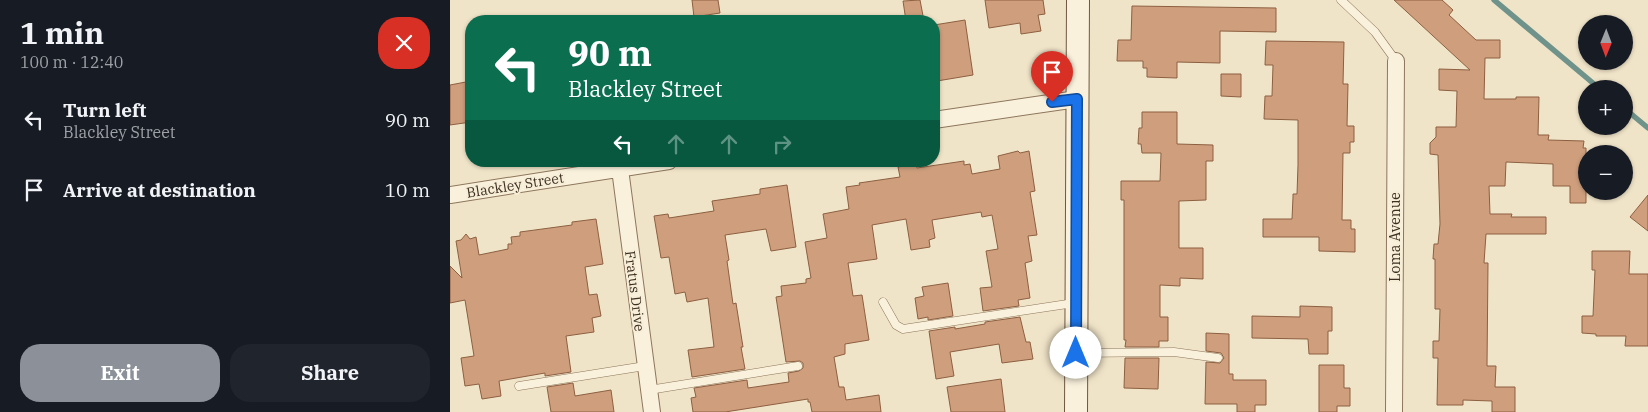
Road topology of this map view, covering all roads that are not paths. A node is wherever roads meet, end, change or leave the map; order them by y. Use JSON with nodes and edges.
{"nodes":[{"id":1,"x":1078,"y":0,"type":"edge"},
{"id":2,"x":1340,"y":0,"type":"edge"},
{"id":3,"x":1396,"y":61,"type":"joint"},
{"id":4,"x":1077,"y":99,"type":"junction"},
{"id":5,"x":940,"y":119,"type":"edge"},
{"id":6,"x":632,"y":167,"type":"edge"},
{"id":7,"x":620,"y":169,"type":"junction"},
{"id":8,"x":450,"y":195,"type":"edge"},
{"id":9,"x":883,"y":302,"type":"dead end"},
{"id":10,"x":1076,"y":303,"type":"junction"},
{"id":11,"x":1076,"y":353,"type":"junction"},
{"id":12,"x":1218,"y":358,"type":"dead end"},
{"id":13,"x":645,"y":366,"type":"junction"},
{"id":14,"x":798,"y":366,"type":"dead end"},
{"id":15,"x":519,"y":386,"type":"dead end"},
{"id":16,"x":649,"y":390,"type":"junction"},
{"id":17,"x":652,"y":412,"type":"edge"},
{"id":18,"x":1076,"y":412,"type":"edge"},
{"id":19,"x":1394,"y":412,"type":"edge"}],
"edges":[{"from":1,"to":4,"type":"street"},
{"from":2,"to":3,"type":"lane"},
{"from":3,"to":19,"type":"street","name":"Loma Avenue"},
{"from":4,"to":5,"type":"street"},
{"from":4,"to":10,"type":"street"},
{"from":6,"to":7,"type":"street","name":"Blackley Street"},
{"from":7,"to":8,"type":"street","name":"Blackley Street"},
{"from":7,"to":13,"type":"street","name":"Fratus Drive"},
{"from":9,"to":10,"type":"lane"},
{"from":10,"to":11,"type":"street"},
{"from":11,"to":12,"type":"lane"},
{"from":11,"to":18,"type":"street"},
{"from":13,"to":15,"type":"lane"},
{"from":13,"to":16,"type":"street","name":"Fratus Drive"},
{"from":14,"to":16,"type":"lane"},
{"from":16,"to":17,"type":"street","name":"Fratus Drive"}]}
